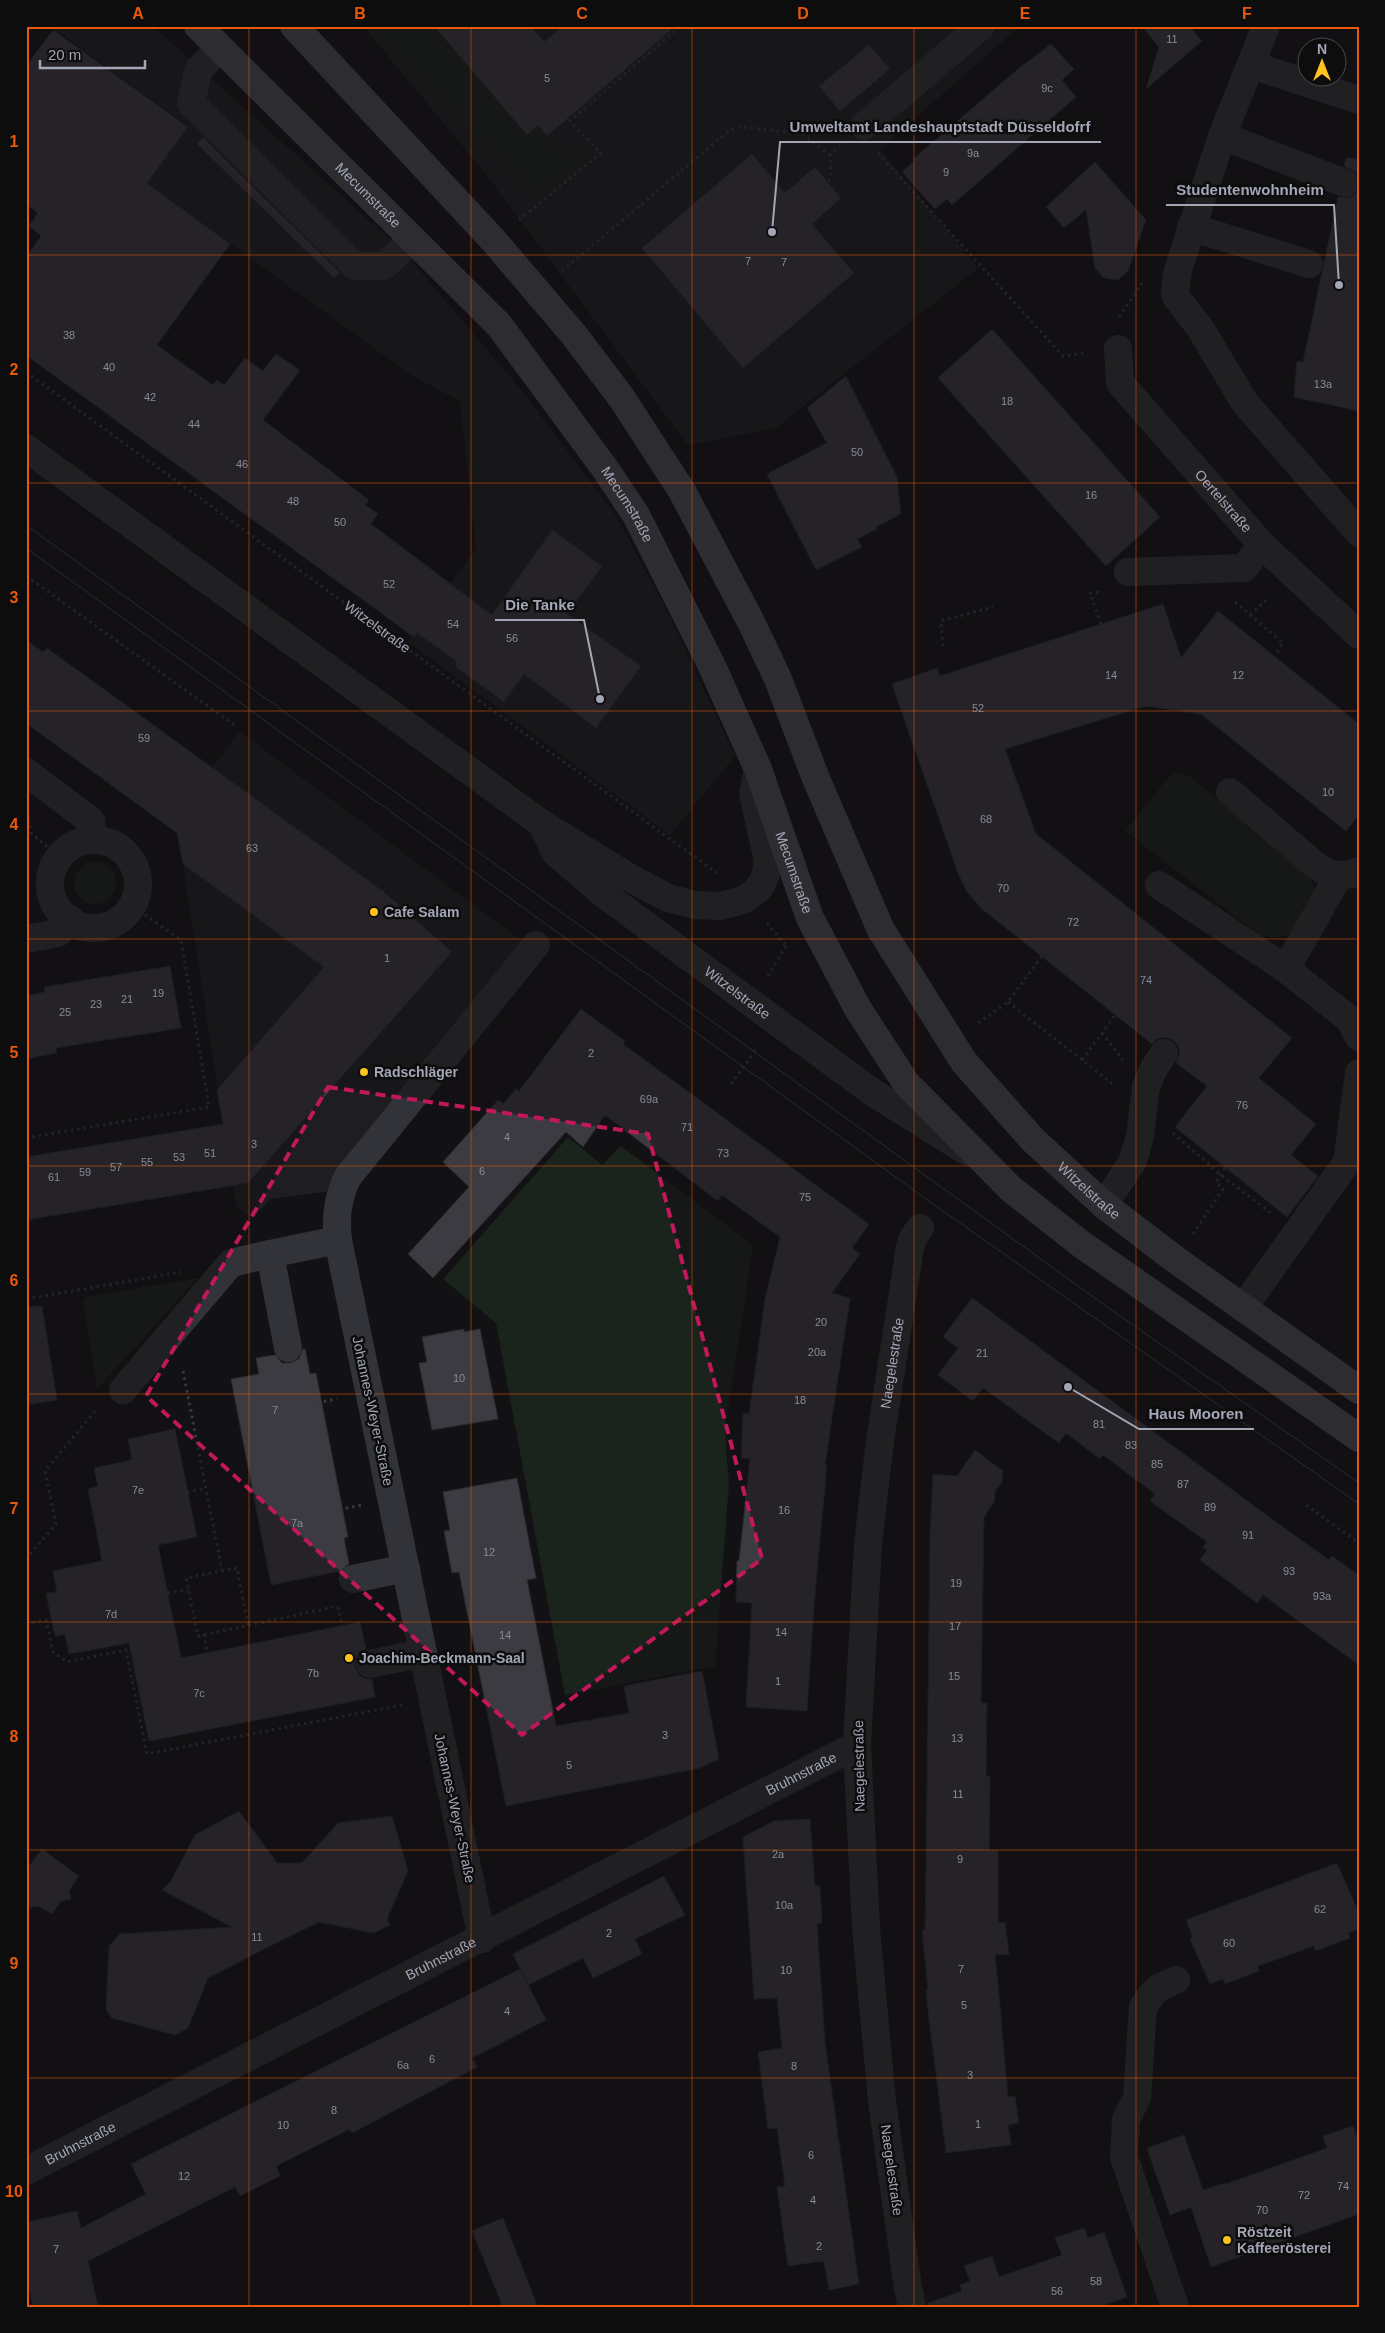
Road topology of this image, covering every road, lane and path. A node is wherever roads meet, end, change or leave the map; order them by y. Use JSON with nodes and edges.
{"nodes":[{"id":1,"x":198,"y":26,"type":"edge"},
{"id":2,"x":294,"y":26,"type":"edge"},
{"id":3,"x":681,"y":26,"type":"edge"},
{"id":4,"x":981,"y":26,"type":"edge"},
{"id":5,"x":1266,"y":26,"type":"edge"},
{"id":6,"x":219,"y":48,"type":"junction"},
{"id":7,"x":1251,"y":65,"type":"junction"},
{"id":8,"x":1359,"y":100,"type":"edge"},
{"id":9,"x":861,"y":128,"type":"junction"},
{"id":10,"x":1222,"y":136,"type":"junction"},
{"id":11,"x":830,"y":155,"type":"junction"},
{"id":12,"x":1345,"y":183,"type":"dead end"},
{"id":13,"x":818,"y":189,"type":"dead end"},
{"id":14,"x":1192,"y":227,"type":"junction"},
{"id":15,"x":412,"y":240,"type":"junction"},
{"id":16,"x":494,"y":241,"type":"junction"},
{"id":17,"x":1309,"y":264,"type":"dead end"},
{"id":18,"x":537,"y":293,"type":"junction"},
{"id":19,"x":1118,"y":349,"type":"joint"},
{"id":20,"x":26,"y":372,"type":"edge"},
{"id":21,"x":26,"y":448,"type":"edge"},
{"id":22,"x":1359,"y":534,"type":"edge"},
{"id":23,"x":1262,"y":545,"type":"junction"},
{"id":24,"x":1128,"y":572,"type":"dead end"},
{"id":25,"x":26,"y":576,"type":"edge"},
{"id":26,"x":993,"y":607,"type":"dead end"},
{"id":27,"x":1359,"y":635,"type":"edge"},
{"id":28,"x":943,"y":646,"type":"dead end"},
{"id":29,"x":237,"y":727,"type":"dead end"},
{"id":30,"x":758,"y":768,"type":"junction"},
{"id":31,"x":26,"y":772,"type":"edge"},
{"id":32,"x":1230,"y":792,"type":"dead end"},
{"id":33,"x":26,"y":807,"type":"edge"},
{"id":34,"x":541,"y":823,"type":"junction"},
{"id":35,"x":92,"y":840,"type":"junction"},
{"id":36,"x":59,"y":857,"type":"junction"},
{"id":37,"x":1349,"y":873,"type":"edge"},
{"id":38,"x":721,"y":875,"type":"dead end"},
{"id":39,"x":1159,"y":886,"type":"dead end"},
{"id":40,"x":132,"y":906,"type":"junction"},
{"id":41,"x":70,"y":919,"type":"junction"},
{"id":42,"x":26,"y":939,"type":"edge"},
{"id":43,"x":536,"y":944,"type":"dead end"},
{"id":44,"x":1042,"y":956,"type":"dead end"},
{"id":45,"x":1286,"y":969,"type":"junction"},
{"id":46,"x":1115,"y":1015,"type":"dead end"},
{"id":47,"x":1359,"y":1036,"type":"edge"},
{"id":48,"x":762,"y":1042,"type":"dead end"},
{"id":49,"x":951,"y":1042,"type":"junction"},
{"id":50,"x":1164,"y":1053,"type":"dead end"},
{"id":51,"x":1082,"y":1060,"type":"dead end"},
{"id":52,"x":1359,"y":1073,"type":"edge"},
{"id":53,"x":906,"y":1083,"type":"joint"},
{"id":54,"x":731,"y":1084,"type":"dead end"},
{"id":55,"x":26,"y":1138,"type":"edge"},
{"id":56,"x":980,"y":1159,"type":"junction"},
{"id":57,"x":1225,"y":1168,"type":"dead end"},
{"id":58,"x":1104,"y":1205,"type":"junction"},
{"id":59,"x":920,"y":1228,"type":"dead end"},
{"id":60,"x":338,"y":1240,"type":"junction"},
{"id":61,"x":270,"y":1254,"type":"junction"},
{"id":62,"x":1176,"y":1260,"type":"junction"},
{"id":63,"x":231,"y":1263,"type":"junction"},
{"id":64,"x":26,"y":1299,"type":"edge"},
{"id":65,"x":1243,"y":1308,"type":"junction"},
{"id":66,"x":175,"y":1329,"type":"junction"},
{"id":67,"x":288,"y":1348,"type":"dead end"},
{"id":68,"x":124,"y":1390,"type":"joint"},
{"id":69,"x":1359,"y":1390,"type":"edge"},
{"id":70,"x":1359,"y":1438,"type":"edge"},
{"id":71,"x":206,"y":1488,"type":"junction"},
{"id":72,"x":187,"y":1492,"type":"dead end"},
{"id":73,"x":1306,"y":1504,"type":"dead end"},
{"id":74,"x":1359,"y":1544,"type":"edge"},
{"id":75,"x":26,"y":1559,"type":"edge"},
{"id":76,"x":406,"y":1568,"type":"junction"},
{"id":77,"x":222,"y":1571,"type":"junction"},
{"id":78,"x":188,"y":1589,"type":"junction"},
{"id":79,"x":350,"y":1592,"type":"joint"},
{"id":80,"x":168,"y":1593,"type":"dead end"},
{"id":81,"x":338,"y":1606,"type":"junction"},
{"id":82,"x":26,"y":1624,"type":"edge"},
{"id":83,"x":248,"y":1625,"type":"junction"},
{"id":84,"x":342,"y":1626,"type":"dead end"},
{"id":85,"x":204,"y":1634,"type":"junction"},
{"id":86,"x":207,"y":1652,"type":"dead end"},
{"id":87,"x":423,"y":1653,"type":"junction"},
{"id":88,"x":370,"y":1664,"type":"dead end"},
{"id":89,"x":433,"y":1699,"type":"junction"},
{"id":90,"x":856,"y":1745,"type":"junction"},
{"id":91,"x":482,"y":1939,"type":"junction"},
{"id":92,"x":1176,"y":1980,"type":"dead end"},
{"id":93,"x":26,"y":2172,"type":"edge"},
{"id":94,"x":912,"y":2307,"type":"edge"},
{"id":95,"x":1175,"y":2307,"type":"edge"}],
"edges":[{"from":1,"to":6,"type":"main road","name":"Mecumstraße"},
{"from":2,"to":16,"type":"main road"},
{"from":3,"to":16,"type":"path"},
{"from":4,"to":9,"type":"street"},
{"from":5,"to":7,"type":"street"},
{"from":6,"to":15,"type":"main road","name":"Mecumstraße"},
{"from":6,"to":15,"type":"street"},
{"from":7,"to":8,"type":"street"},
{"from":7,"to":10,"type":"street"},
{"from":9,"to":11,"type":"path"},
{"from":9,"to":19,"type":"path"},
{"from":10,"to":12,"type":"street"},
{"from":10,"to":14,"type":"street"},
{"from":11,"to":13,"type":"path"},
{"from":11,"to":18,"type":"path"},
{"from":14,"to":17,"type":"street"},
{"from":14,"to":22,"type":"street"},
{"from":15,"to":30,"type":"main road","name":"Mecumstraße"},
{"from":16,"to":18,"type":"main road"},
{"from":18,"to":49,"type":"main road","name":"Witzelstraße"},
{"from":19,"to":23,"type":"street","name":"Oertelstraße"},
{"from":20,"to":38,"type":"path","name":"Witzelstraße"},
{"from":21,"to":34,"type":"street","name":"Witzelstraße"},
{"from":23,"to":24,"type":"street"},
{"from":23,"to":27,"type":"street","name":"Oertelstraße"},
{"from":25,"to":29,"type":"path"},
{"from":26,"to":28,"type":"path"},
{"from":30,"to":34,"type":"street","name":"Witzelstraße"},
{"from":30,"to":53,"type":"main road","name":"Mecumstraße"},
{"from":31,"to":35,"type":"street"},
{"from":32,"to":37,"type":"street"},
{"from":33,"to":36,"type":"path"},
{"from":34,"to":56,"type":"street","name":"Witzelstraße"},
{"from":35,"to":36,"type":"street"},
{"from":35,"to":40,"type":"street"},
{"from":36,"to":41,"type":"street"},
{"from":37,"to":45,"type":"street"},
{"from":39,"to":45,"type":"street"},
{"from":40,"to":41,"type":"street"},
{"from":40,"to":55,"type":"path"},
{"from":41,"to":42,"type":"street"},
{"from":43,"to":60,"type":"street","name":"Johannes-Weyer-Straße"},
{"from":44,"to":49,"type":"path"},
{"from":45,"to":47,"type":"street"},
{"from":46,"to":51,"type":"path"},
{"from":48,"to":54,"type":"path"},
{"from":49,"to":58,"type":"main road","name":"Witzelstraße"},
{"from":50,"to":58,"type":"street"},
{"from":52,"to":65,"type":"street"},
{"from":53,"to":56,"type":"main road","name":"Witzelstraße"},
{"from":56,"to":70,"type":"main road","name":"Witzelstraße"},
{"from":57,"to":62,"type":"path"},
{"from":58,"to":62,"type":"main road","name":"Witzelstraße"},
{"from":59,"to":90,"type":"street","name":"Naegelestraße"},
{"from":60,"to":61,"type":"street"},
{"from":60,"to":76,"type":"street","name":"Johannes-Weyer-Straße"},
{"from":61,"to":63,"type":"street"},
{"from":61,"to":67,"type":"street"},
{"from":62,"to":65,"type":"main road","name":"Witzelstraße"},
{"from":63,"to":64,"type":"path"},
{"from":63,"to":66,"type":"street"},
{"from":65,"to":69,"type":"main road","name":"Witzelstraße"},
{"from":66,"to":68,"type":"street"},
{"from":66,"to":71,"type":"path"},
{"from":68,"to":75,"type":"path"},
{"from":71,"to":72,"type":"path"},
{"from":71,"to":77,"type":"path"},
{"from":73,"to":74,"type":"path"},
{"from":76,"to":79,"type":"street"},
{"from":76,"to":87,"type":"street","name":"Johannes-Weyer-Straße"},
{"from":77,"to":78,"type":"path"},
{"from":77,"to":83,"type":"path"},
{"from":78,"to":80,"type":"path"},
{"from":78,"to":85,"type":"path"},
{"from":79,"to":81,"type":"path"},
{"from":81,"to":83,"type":"path"},
{"from":81,"to":84,"type":"path"},
{"from":82,"to":89,"type":"path"},
{"from":83,"to":85,"type":"path"},
{"from":85,"to":86,"type":"path"},
{"from":87,"to":88,"type":"street"},
{"from":87,"to":89,"type":"street","name":"Johannes-Weyer-Straße"},
{"from":89,"to":91,"type":"street","name":"Johannes-Weyer-Straße"},
{"from":90,"to":91,"type":"street","name":"Bruhnstraße"},
{"from":90,"to":94,"type":"street","name":"Naegelestraße"},
{"from":91,"to":93,"type":"street","name":"Bruhnstraße"},
{"from":92,"to":95,"type":"street"}]}
